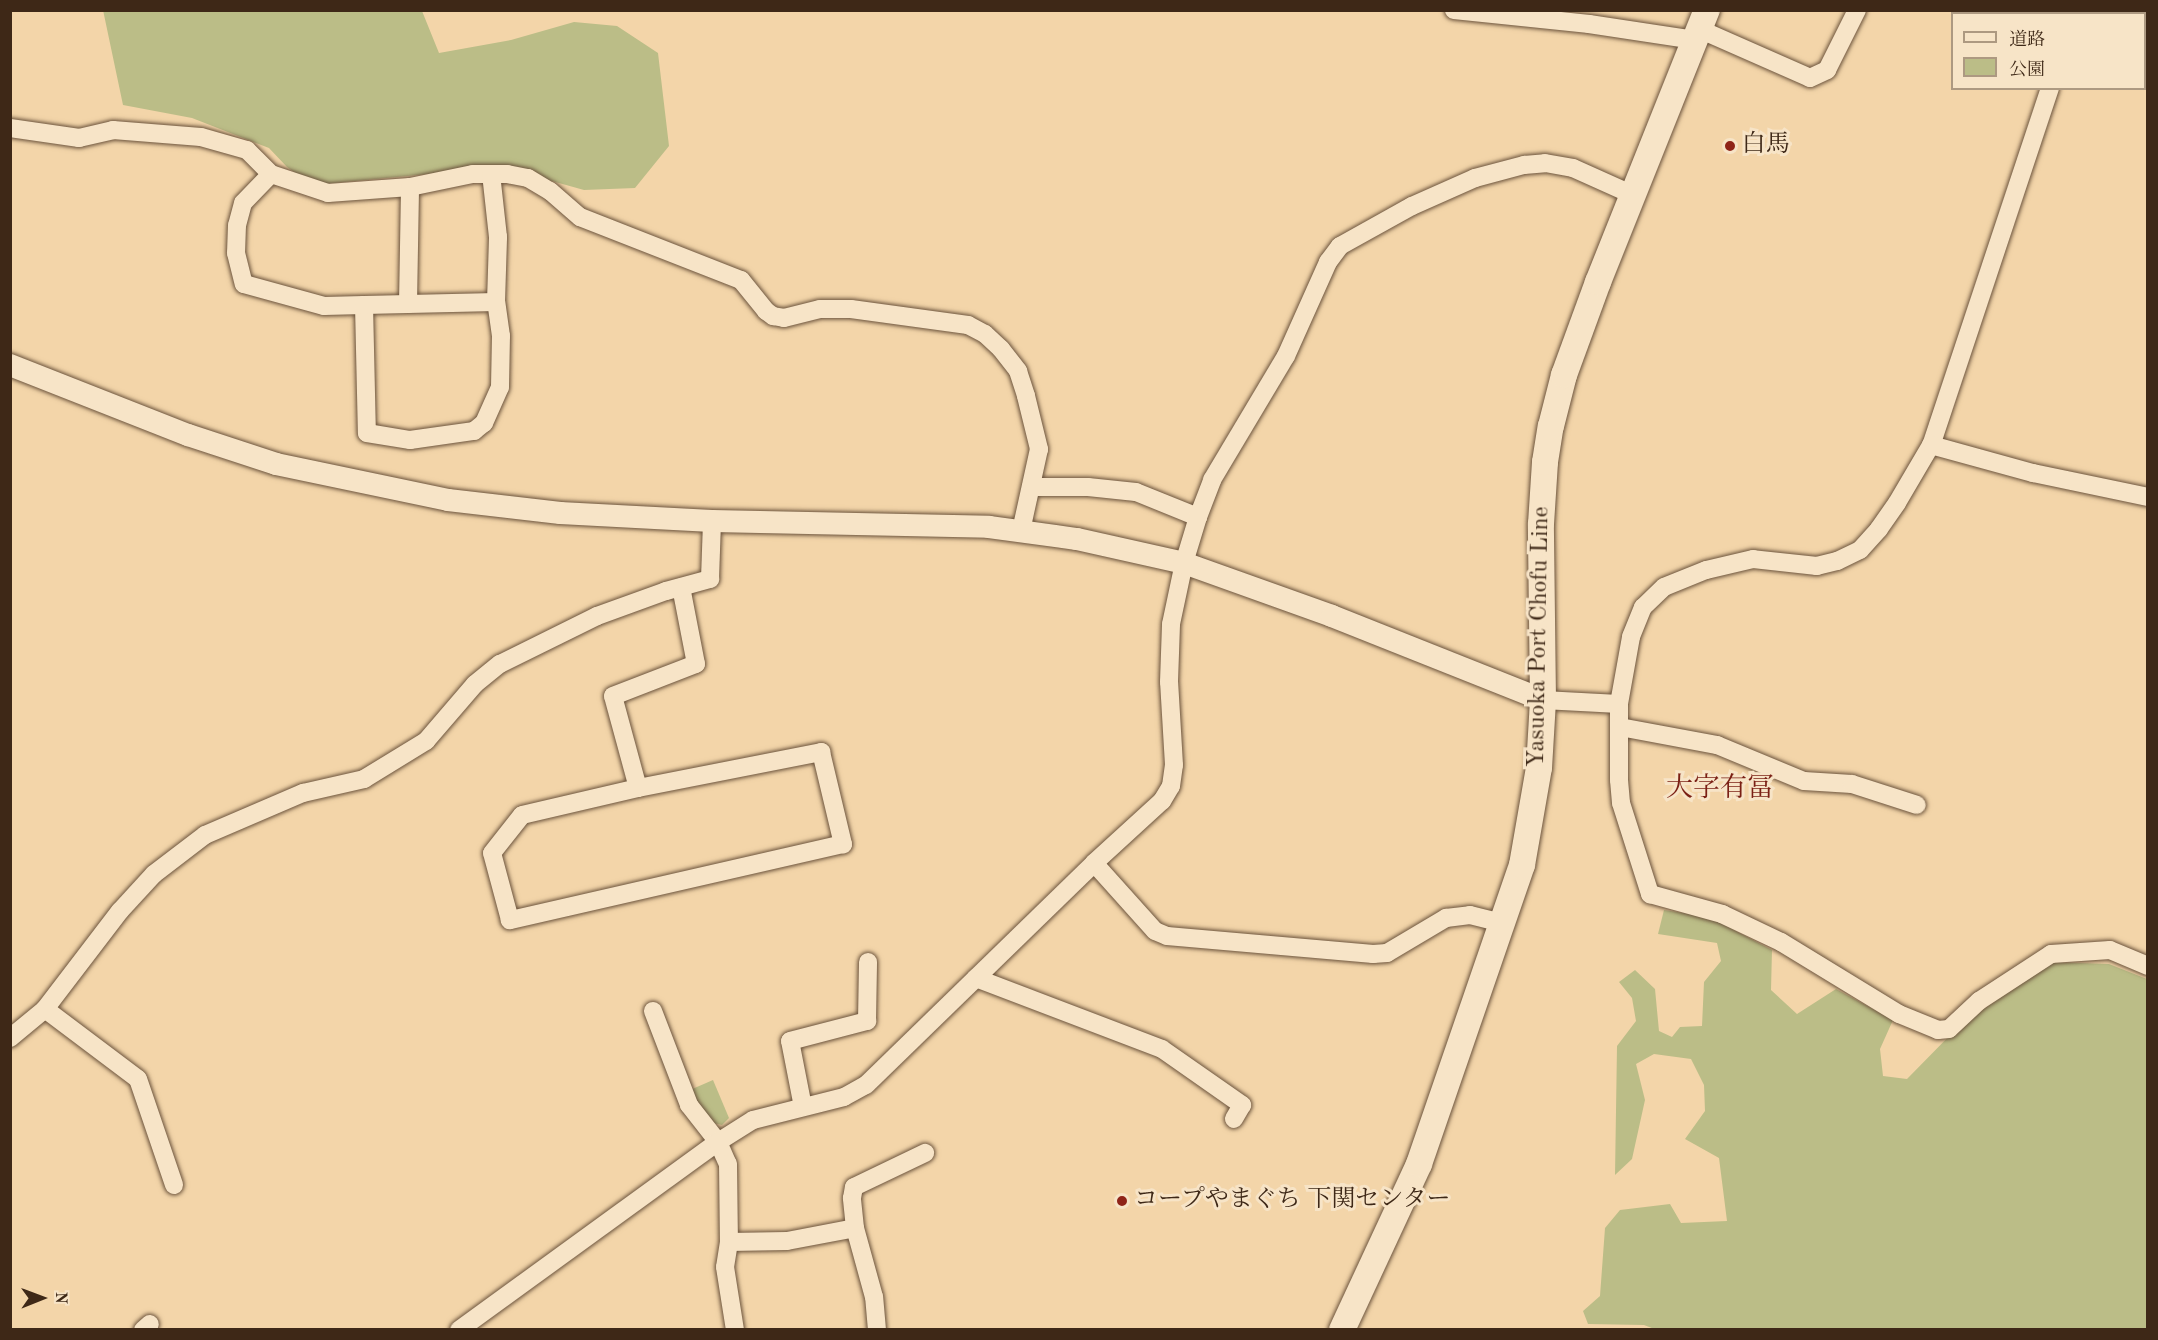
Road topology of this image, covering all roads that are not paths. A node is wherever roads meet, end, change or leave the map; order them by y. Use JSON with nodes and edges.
{"nodes":[{"id":1,"x":1454,"y":10,"type":"edge"},
{"id":2,"x":1857,"y":10,"type":"edge"},
{"id":3,"x":1700,"y":27,"type":"edge"},
{"id":4,"x":2049,"y":90,"type":"edge"},
{"id":5,"x":10,"y":128,"type":"edge"},
{"id":6,"x":271,"y":174,"type":"junction"},
{"id":7,"x":491,"y":174,"type":"junction"},
{"id":8,"x":410,"y":188,"type":"junction"},
{"id":9,"x":1633,"y":195,"type":"junction"},
{"id":10,"x":496,"y":302,"type":"junction"},
{"id":11,"x":408,"y":304,"type":"junction"},
{"id":12,"x":364,"y":305,"type":"junction"},
{"id":13,"x":10,"y":365,"type":"edge"},
{"id":14,"x":1931,"y":445,"type":"junction"},
{"id":15,"x":1031,"y":487,"type":"junction"},
{"id":16,"x":2148,"y":497,"type":"edge"},
{"id":17,"x":1198,"y":517,"type":"junction"},
{"id":18,"x":711,"y":521,"type":"junction"},
{"id":19,"x":1021,"y":531,"type":"junction"},
{"id":20,"x":1184,"y":564,"type":"junction"},
{"id":21,"x":681,"y":587,"type":"junction"},
{"id":22,"x":1543,"y":700,"type":"junction"},
{"id":23,"x":1619,"y":704,"type":"junction"},
{"id":24,"x":1620,"y":728,"type":"junction"},
{"id":25,"x":638,"y":788,"type":"junction"},
{"id":26,"x":1917,"y":805,"type":"dead end"},
{"id":27,"x":1094,"y":863,"type":"junction"},
{"id":28,"x":1502,"y":923,"type":"junction"},
{"id":29,"x":868,"y":962,"type":"dead end"},
{"id":30,"x":2148,"y":966,"type":"edge"},
{"id":31,"x":976,"y":978,"type":"junction"},
{"id":32,"x":45,"y":1009,"type":"junction"},
{"id":33,"x":653,"y":1011,"type":"dead end"},
{"id":34,"x":10,"y":1038,"type":"edge"},
{"id":35,"x":803,"y":1107,"type":"junction"},
{"id":36,"x":1234,"y":1119,"type":"dead end"},
{"id":37,"x":718,"y":1142,"type":"junction"},
{"id":38,"x":925,"y":1153,"type":"dead end"},
{"id":39,"x":174,"y":1185,"type":"dead end"},
{"id":40,"x":855,"y":1228,"type":"junction"},
{"id":41,"x":729,"y":1242,"type":"junction"},
{"id":42,"x":459,"y":1329,"type":"edge"},
{"id":43,"x":735,"y":1329,"type":"edge"},
{"id":44,"x":878,"y":1329,"type":"edge"},
{"id":45,"x":1342,"y":1329,"type":"edge"}],
"edges":[{"from":1,"to":3,"type":"street"},
{"from":2,"to":3,"type":"street"},
{"from":3,"to":9,"type":"main road","name":"Yasuoka Port Chofu Line"},
{"from":4,"to":14,"type":"street"},
{"from":5,"to":6,"type":"street"},
{"from":6,"to":8,"type":"street"},
{"from":6,"to":12,"type":"street"},
{"from":7,"to":8,"type":"street"},
{"from":7,"to":10,"type":"street"},
{"from":7,"to":15,"type":"street"},
{"from":8,"to":11,"type":"street"},
{"from":9,"to":17,"type":"street"},
{"from":9,"to":22,"type":"main road","name":"Yasuoka Port Chofu Line"},
{"from":10,"to":11,"type":"street"},
{"from":10,"to":12,"type":"street"},
{"from":11,"to":12,"type":"street"},
{"from":13,"to":18,"type":"street"},
{"from":14,"to":16,"type":"street"},
{"from":14,"to":23,"type":"street"},
{"from":15,"to":17,"type":"street"},
{"from":15,"to":19,"type":"street"},
{"from":17,"to":20,"type":"street"},
{"from":18,"to":19,"type":"street"},
{"from":18,"to":21,"type":"street"},
{"from":19,"to":20,"type":"street"},
{"from":20,"to":22,"type":"street"},
{"from":20,"to":27,"type":"street"},
{"from":21,"to":25,"type":"street"},
{"from":21,"to":32,"type":"street"},
{"from":22,"to":23,"type":"street"},
{"from":22,"to":28,"type":"main road","name":"Yasuoka Port Chofu Line"},
{"from":23,"to":24,"type":"street"},
{"from":24,"to":26,"type":"street"},
{"from":24,"to":30,"type":"street"},
{"from":25,"to":25,"type":"street"},
{"from":27,"to":28,"type":"street"},
{"from":27,"to":31,"type":"street"},
{"from":28,"to":45,"type":"main road","name":"Yasuoka Port Chofu Line"},
{"from":29,"to":35,"type":"street"},
{"from":31,"to":35,"type":"street"},
{"from":31,"to":36,"type":"street"},
{"from":32,"to":34,"type":"street"},
{"from":32,"to":39,"type":"street"},
{"from":33,"to":37,"type":"street"},
{"from":35,"to":37,"type":"street"},
{"from":37,"to":41,"type":"street"},
{"from":37,"to":42,"type":"street"},
{"from":38,"to":40,"type":"street"},
{"from":40,"to":41,"type":"street"},
{"from":40,"to":44,"type":"street"},
{"from":41,"to":43,"type":"street"}]}
